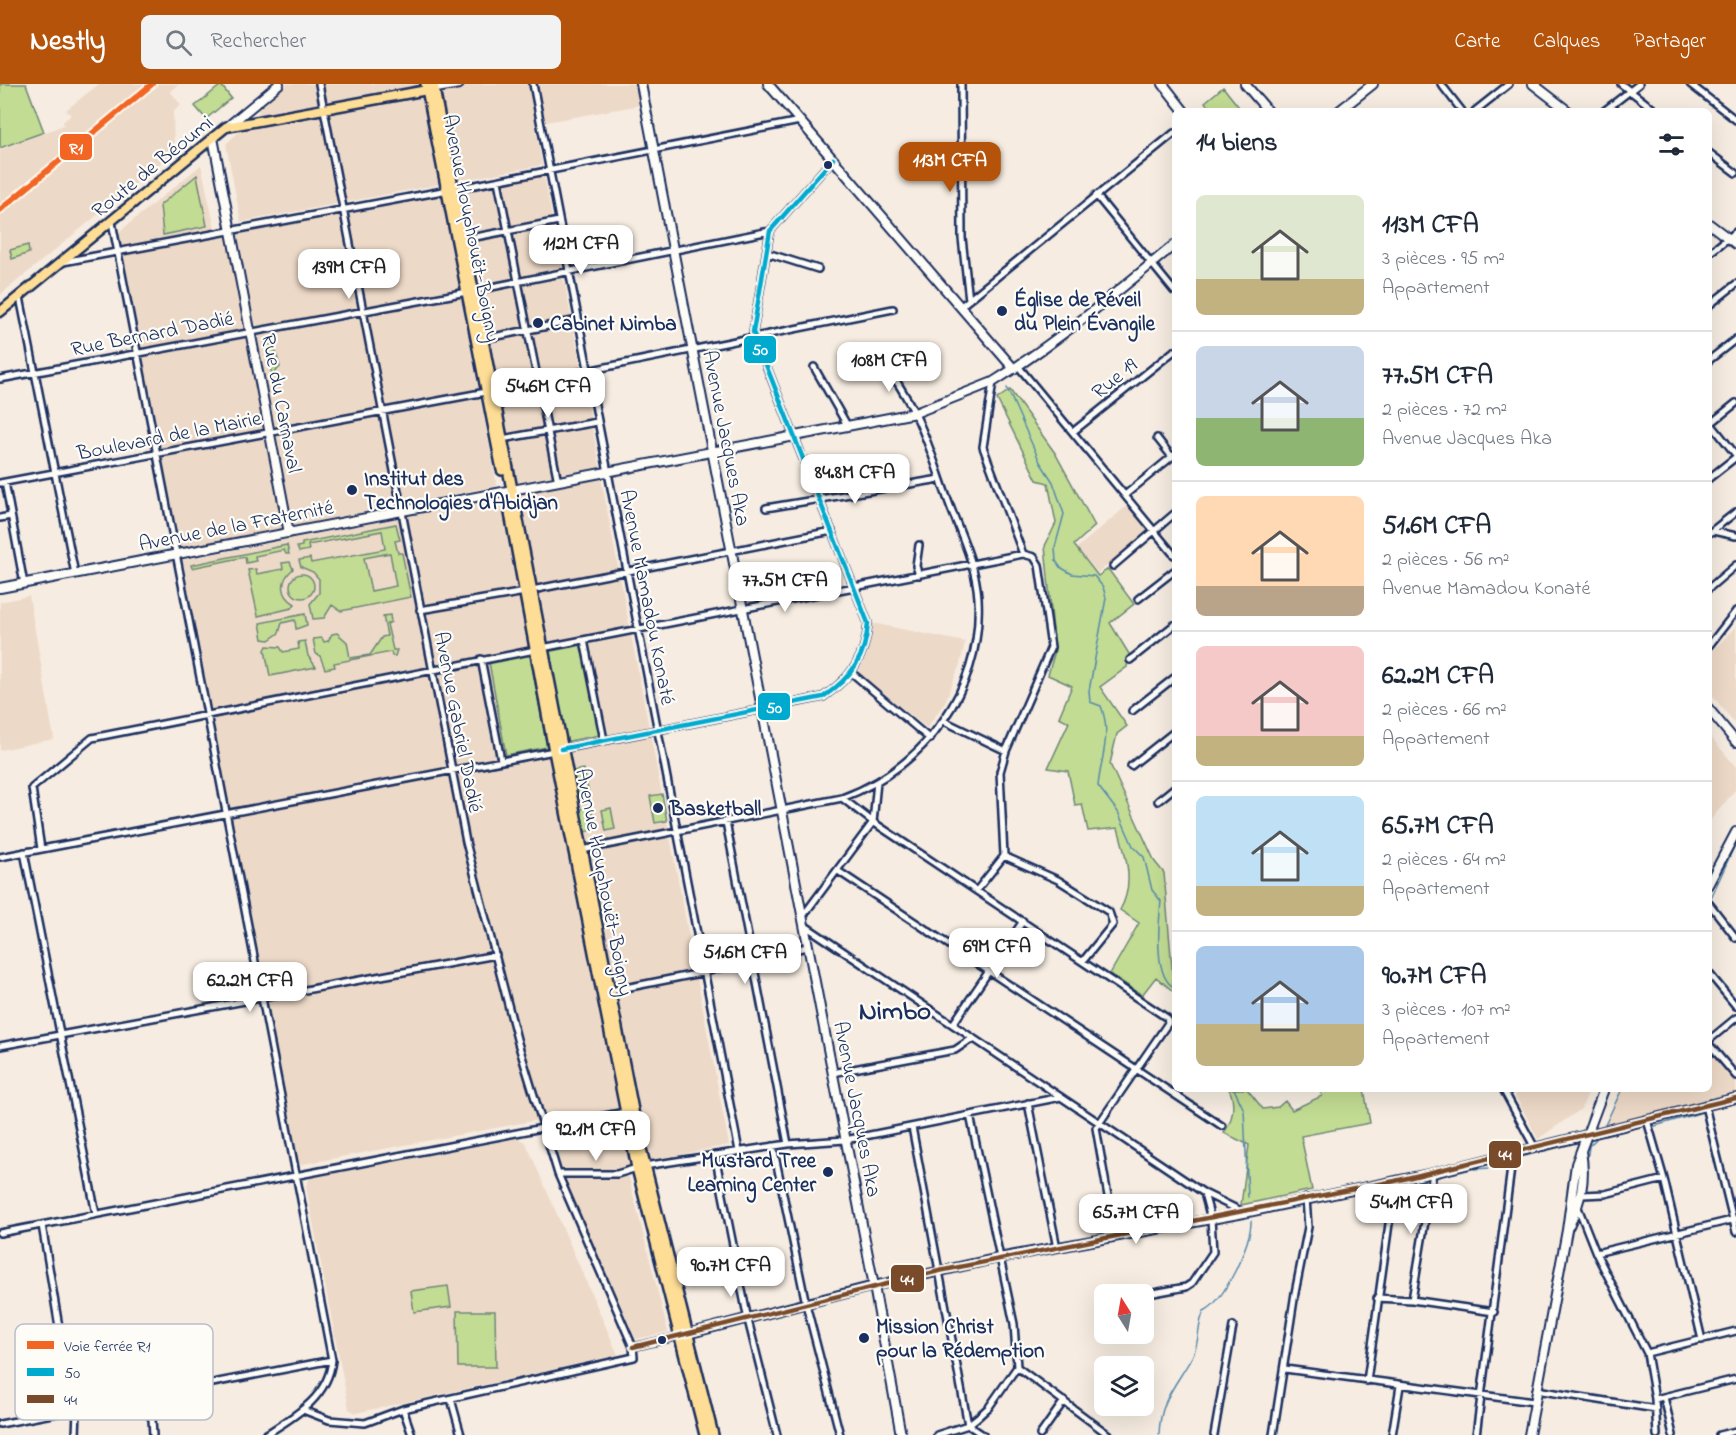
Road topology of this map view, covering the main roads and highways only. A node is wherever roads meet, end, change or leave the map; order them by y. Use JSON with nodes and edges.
{"nodes":[{"id":1,"x":430,"y":87,"type":"edge"},
{"id":2,"x":451,"y":190,"type":"junction"},
{"id":3,"x":471,"y":292,"type":"junction"},
{"id":4,"x":0,"y":312,"type":"edge"},
{"id":5,"x":489,"y":391,"type":"junction"},
{"id":6,"x":509,"y":491,"type":"junction"},
{"id":7,"x":557,"y":750,"type":"junction"},
{"id":8,"x":641,"y":1167,"type":"junction"},
{"id":9,"x":683,"y":1335,"type":"junction"},
{"id":10,"x":705,"y":1435,"type":"edge"},
{"id":11,"x":713,"y":1435,"type":"edge"}],
"edges":[{"from":1,"to":2,"type":"highway","name":"Avenue Houphouët-Boigny"},
{"from":1,"to":4,"type":"main road","name":"Route de Béoumi"},
{"from":2,"to":3,"type":"highway","name":"Avenue Houphouët-Boigny"},
{"from":2,"to":3,"type":"highway","name":"Avenue Houphouët-Boigny"},
{"from":3,"to":5,"type":"highway","name":"Avenue Houphouët-Boigny"},
{"from":3,"to":5,"type":"highway","name":"Avenue Houphouët-Boigny"},
{"from":5,"to":6,"type":"highway","name":"Avenue Houphouët-Boigny"},
{"from":5,"to":6,"type":"highway","name":"Avenue Houphouët-Boigny"},
{"from":6,"to":7,"type":"highway","name":"Avenue Houphouët-Boigny"},
{"from":7,"to":8,"type":"highway","name":"Avenue Houphouët-Boigny"},
{"from":7,"to":8,"type":"highway","name":"Avenue Houphouët-Boigny"},
{"from":8,"to":9,"type":"highway","name":"Avenue Houphouët-Boigny"},
{"from":9,"to":10,"type":"highway","name":"Avenue Houphouët-Boigny"},
{"from":9,"to":11,"type":"highway","name":"Avenue Houphouët-Boigny"}]}
